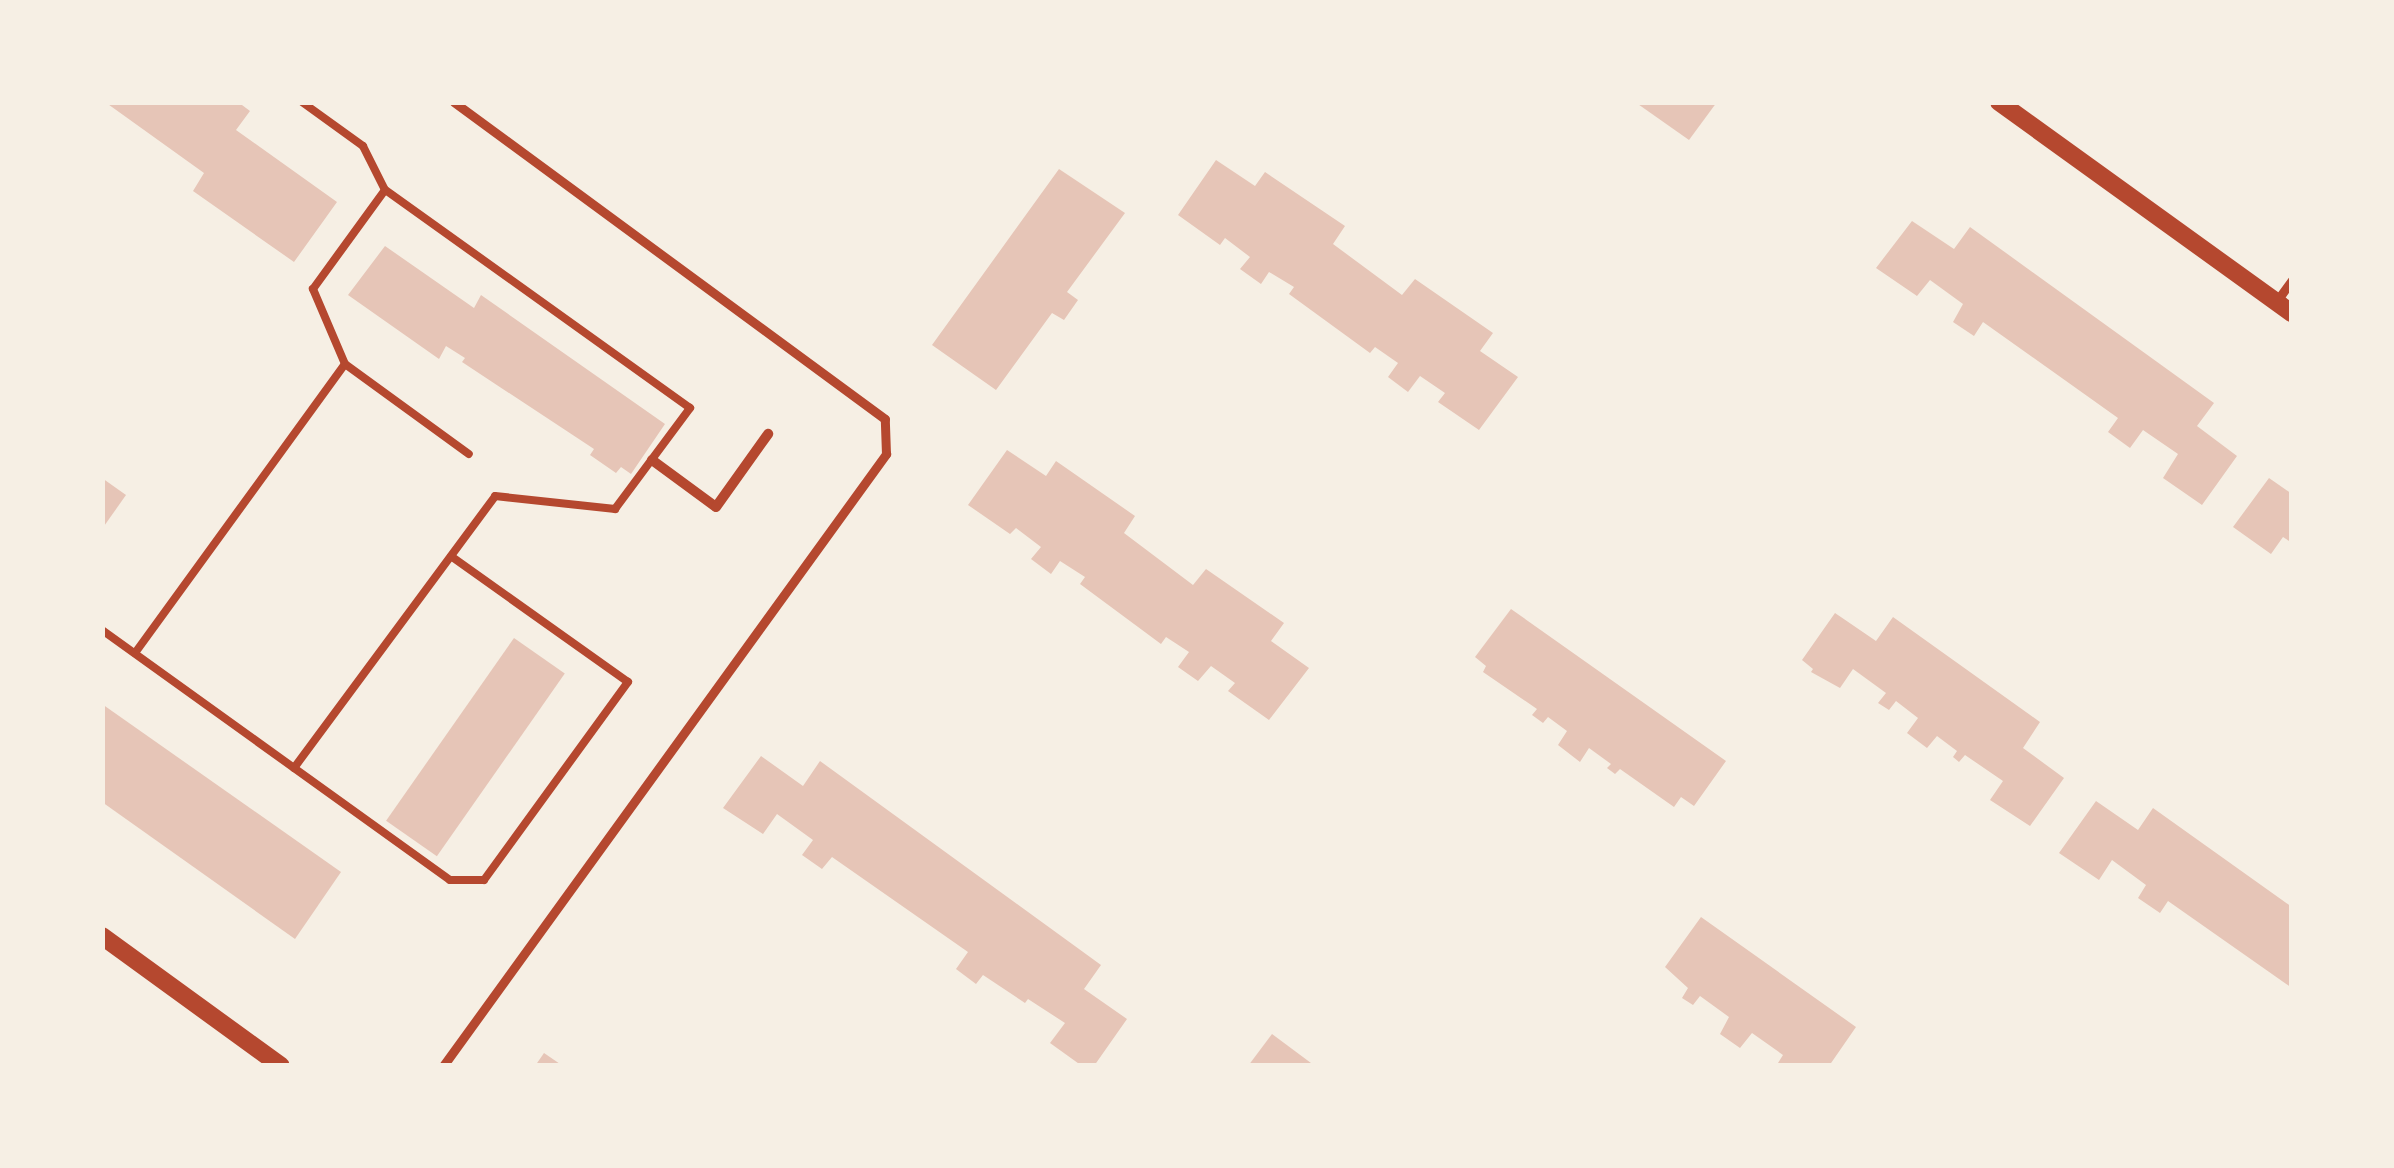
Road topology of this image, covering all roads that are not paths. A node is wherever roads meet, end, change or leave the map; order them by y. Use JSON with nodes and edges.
{"nodes":[{"id":1,"x":302,"y":102,"type":"edge"},
{"id":2,"x":454,"y":102,"type":"edge"},
{"id":3,"x":1998,"y":102,"type":"edge"},
{"id":4,"x":386,"y":190,"type":"junction"},
{"id":5,"x":2292,"y":280,"type":"edge"},
{"id":6,"x":2284,"y":308,"type":"edge"},
{"id":7,"x":344,"y":364,"type":"junction"},
{"id":8,"x":768,"y":434,"type":"dead end"},
{"id":9,"x":469,"y":454,"type":"dead end"},
{"id":10,"x":652,"y":460,"type":"junction"},
{"id":11,"x":451,"y":556,"type":"junction"},
{"id":12,"x":102,"y":630,"type":"edge"},
{"id":13,"x":135,"y":653,"type":"junction"},
{"id":14,"x":294,"y":768,"type":"junction"},
{"id":15,"x":102,"y":936,"type":"edge"},
{"id":16,"x":281,"y":1066,"type":"edge"},
{"id":17,"x":442,"y":1066,"type":"edge"}],
"edges":[{"from":1,"to":4,"type":"lane"},
{"from":2,"to":17,"type":"street"},
{"from":3,"to":6,"type":"street"},
{"from":4,"to":7,"type":"lane"},
{"from":4,"to":10,"type":"lane"},
{"from":5,"to":6,"type":"street"},
{"from":7,"to":9,"type":"lane"},
{"from":7,"to":13,"type":"lane"},
{"from":8,"to":10,"type":"street"},
{"from":10,"to":11,"type":"lane"},
{"from":11,"to":14,"type":"lane"},
{"from":11,"to":14,"type":"lane"},
{"from":12,"to":13,"type":"lane"},
{"from":13,"to":14,"type":"lane"},
{"from":15,"to":16,"type":"street"}]}
